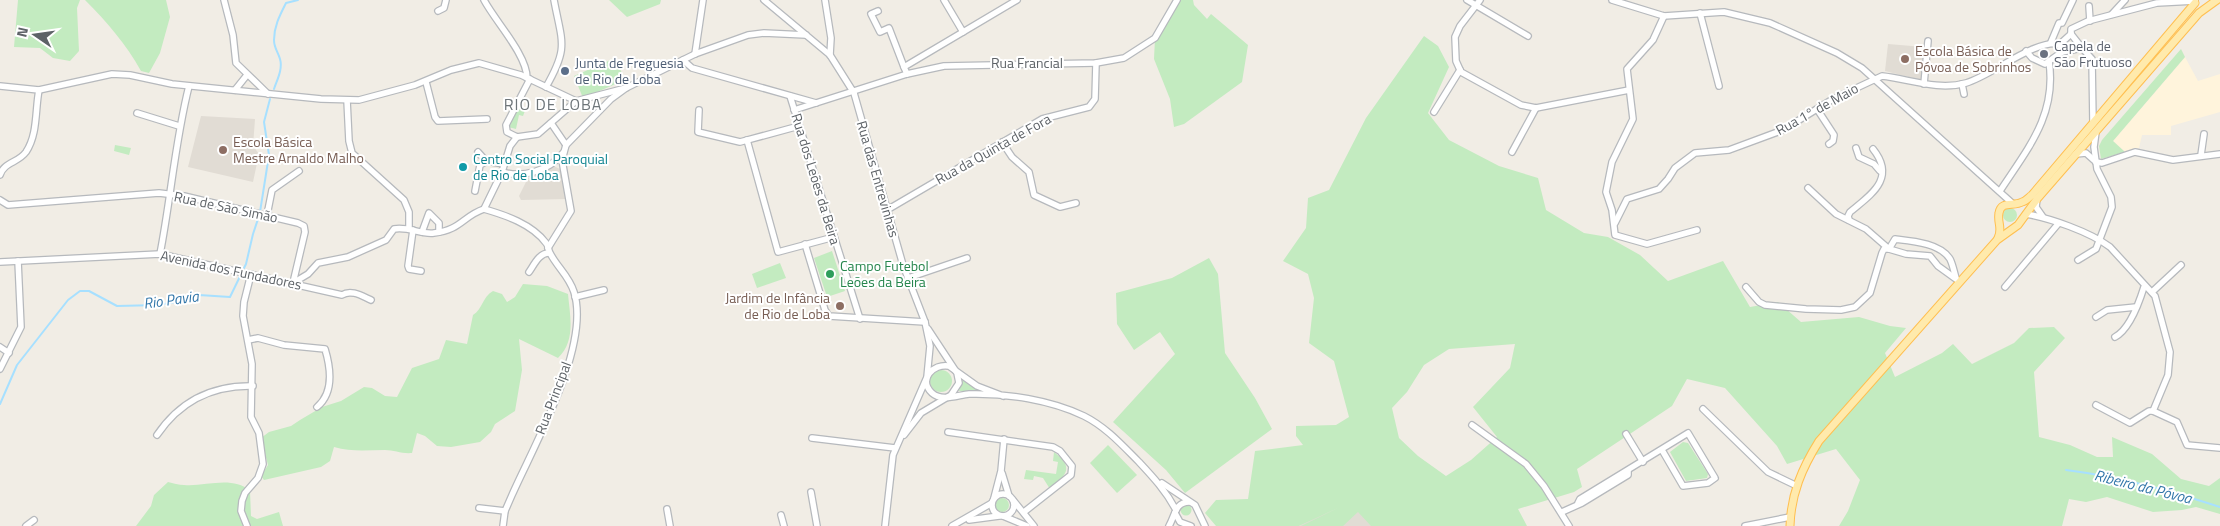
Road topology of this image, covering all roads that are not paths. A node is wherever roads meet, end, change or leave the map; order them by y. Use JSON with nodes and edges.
{"nodes":[{"id":1,"x":224,"y":0,"type":"edge"},
{"id":2,"x":446,"y":0,"type":"edge"},
{"id":3,"x":484,"y":0,"type":"edge"},
{"id":4,"x":554,"y":0,"type":"edge"},
{"id":5,"x":703,"y":0,"type":"edge"},
{"id":6,"x":764,"y":0,"type":"edge"},
{"id":7,"x":825,"y":0,"type":"edge"},
{"id":8,"x":944,"y":0,"type":"edge"},
{"id":9,"x":1016,"y":0,"type":"edge"},
{"id":10,"x":1177,"y":0,"type":"edge"},
{"id":11,"x":1467,"y":0,"type":"edge"},
{"id":12,"x":1612,"y":0,"type":"edge"},
{"id":13,"x":2073,"y":0,"type":"edge"},
{"id":14,"x":2125,"y":0,"type":"edge"},
{"id":15,"x":2195,"y":1,"type":"edge"},
{"id":16,"x":2217,"y":1,"type":"edge"},
{"id":17,"x":2164,"y":2,"type":"edge"},
{"id":18,"x":1478,"y":3,"type":"edge"},
{"id":19,"x":2180,"y":3,"type":"junction"},
{"id":20,"x":2089,"y":6,"type":"dead end"},
{"id":21,"x":2205,"y":10,"type":"junction"},
{"id":22,"x":438,"y":11,"type":"dead end"},
{"id":23,"x":878,"y":11,"type":"dead end"},
{"id":24,"x":1700,"y":13,"type":"junction"},
{"id":25,"x":1664,"y":16,"type":"junction"},
{"id":26,"x":2110,"y":16,"type":"junction"},
{"id":27,"x":2184,"y":18,"type":"junction"},
{"id":28,"x":2090,"y":21,"type":"junction"},
{"id":29,"x":2062,"y":23,"type":"junction"},
{"id":30,"x":963,"y":32,"type":"junction"},
{"id":31,"x":2071,"y":32,"type":"junction"},
{"id":32,"x":806,"y":35,"type":"junction"},
{"id":33,"x":1528,"y":36,"type":"dead end"},
{"id":34,"x":1928,"y":41,"type":"dead end"},
{"id":35,"x":2051,"y":42,"type":"junction"},
{"id":36,"x":2060,"y":44,"type":"junction"},
{"id":37,"x":2082,"y":48,"type":"junction"},
{"id":38,"x":2026,"y":52,"type":"junction"},
{"id":39,"x":2062,"y":52,"type":"junction"},
{"id":40,"x":695,"y":54,"type":"junction"},
{"id":41,"x":830,"y":55,"type":"junction"},
{"id":42,"x":683,"y":60,"type":"junction"},
{"id":43,"x":2049,"y":61,"type":"junction"},
{"id":44,"x":1096,"y":63,"type":"junction"},
{"id":45,"x":904,"y":67,"type":"junction"},
{"id":46,"x":1460,"y":70,"type":"junction"},
{"id":47,"x":1866,"y":71,"type":"junction"},
{"id":48,"x":907,"y":74,"type":"junction"},
{"id":49,"x":247,"y":75,"type":"junction"},
{"id":50,"x":1882,"y":76,"type":"junction"},
{"id":51,"x":529,"y":78,"type":"junction"},
{"id":52,"x":1874,"y":78,"type":"junction"},
{"id":53,"x":426,"y":82,"type":"junction"},
{"id":54,"x":1880,"y":83,"type":"junction"},
{"id":55,"x":1924,"y":84,"type":"junction"},
{"id":56,"x":1962,"y":84,"type":"junction"},
{"id":57,"x":0,"y":86,"type":"edge"},
{"id":58,"x":189,"y":86,"type":"junction"},
{"id":59,"x":1719,"y":86,"type":"dead end"},
{"id":60,"x":546,"y":87,"type":"junction"},
{"id":61,"x":39,"y":90,"type":"junction"},
{"id":62,"x":235,"y":90,"type":"junction"},
{"id":63,"x":1628,"y":90,"type":"junction"},
{"id":64,"x":854,"y":93,"type":"junction"},
{"id":65,"x":268,"y":94,"type":"junction"},
{"id":66,"x":1964,"y":94,"type":"dead end"},
{"id":67,"x":610,"y":96,"type":"junction"},
{"id":68,"x":790,"y":96,"type":"junction"},
{"id":69,"x":347,"y":100,"type":"junction"},
{"id":70,"x":576,"y":101,"type":"junction"},
{"id":71,"x":2094,"y":102,"type":"junction"},
{"id":72,"x":816,"y":103,"type":"junction"},
{"id":73,"x":1536,"y":108,"type":"junction"},
{"id":74,"x":2106,"y":108,"type":"junction"},
{"id":75,"x":1817,"y":109,"type":"junction"},
{"id":76,"x":699,"y":110,"type":"dead end"},
{"id":77,"x":794,"y":110,"type":"junction"},
{"id":78,"x":1434,"y":112,"type":"dead end"},
{"id":79,"x":137,"y":113,"type":"dead end"},
{"id":80,"x":487,"y":119,"type":"dead end"},
{"id":81,"x":552,"y":123,"type":"junction"},
{"id":82,"x":2093,"y":123,"type":"junction"},
{"id":83,"x":179,"y":126,"type":"junction"},
{"id":84,"x":799,"y":126,"type":"junction"},
{"id":85,"x":2096,"y":132,"type":"junction"},
{"id":86,"x":2204,"y":134,"type":"dead end"},
{"id":87,"x":517,"y":137,"type":"junction"},
{"id":88,"x":747,"y":140,"type":"junction"},
{"id":89,"x":1002,"y":142,"type":"junction"},
{"id":90,"x":1829,"y":144,"type":"dead end"},
{"id":91,"x":566,"y":145,"type":"junction"},
{"id":92,"x":1856,"y":148,"type":"dead end"},
{"id":93,"x":1873,"y":150,"type":"dead end"},
{"id":94,"x":478,"y":152,"type":"dead end"},
{"id":95,"x":564,"y":152,"type":"junction"},
{"id":96,"x":1512,"y":152,"type":"dead end"},
{"id":97,"x":2076,"y":154,"type":"junction"},
{"id":98,"x":2220,"y":154,"type":"edge"},
{"id":99,"x":2201,"y":155,"type":"junction"},
{"id":100,"x":487,"y":161,"type":"junction"},
{"id":101,"x":2096,"y":162,"type":"junction"},
{"id":102,"x":504,"y":164,"type":"junction"},
{"id":103,"x":300,"y":171,"type":"dead end"},
{"id":104,"x":502,"y":172,"type":"junction"},
{"id":105,"x":1881,"y":172,"type":"junction"},
{"id":106,"x":0,"y":174,"type":"edge"},
{"id":107,"x":1808,"y":188,"type":"dead end"},
{"id":108,"x":475,"y":191,"type":"dead end"},
{"id":109,"x":2000,"y":191,"type":"junction"},
{"id":110,"x":171,"y":194,"type":"junction"},
{"id":111,"x":2037,"y":199,"type":"junction"},
{"id":112,"x":0,"y":200,"type":"edge"},
{"id":113,"x":1076,"y":203,"type":"dead end"},
{"id":114,"x":2014,"y":204,"type":"junction"},
{"id":115,"x":2002,"y":207,"type":"junction"},
{"id":116,"x":484,"y":209,"type":"junction"},
{"id":117,"x":887,"y":210,"type":"junction"},
{"id":118,"x":267,"y":215,"type":"junction"},
{"id":119,"x":2024,"y":216,"type":"junction"},
{"id":120,"x":2045,"y":218,"type":"junction"},
{"id":121,"x":1849,"y":220,"type":"junction"},
{"id":122,"x":2000,"y":222,"type":"junction"},
{"id":123,"x":1615,"y":223,"type":"junction"},
{"id":124,"x":2058,"y":224,"type":"junction"},
{"id":125,"x":2014,"y":227,"type":"junction"},
{"id":126,"x":411,"y":230,"type":"junction"},
{"id":127,"x":1697,"y":230,"type":"dead end"},
{"id":128,"x":422,"y":232,"type":"junction"},
{"id":129,"x":439,"y":232,"type":"junction"},
{"id":130,"x":834,"y":237,"type":"junction"},
{"id":131,"x":1997,"y":240,"type":"junction"},
{"id":132,"x":2101,"y":240,"type":"junction"},
{"id":133,"x":805,"y":244,"type":"junction"},
{"id":134,"x":1889,"y":249,"type":"junction"},
{"id":135,"x":549,"y":250,"type":"junction"},
{"id":136,"x":160,"y":254,"type":"junction"},
{"id":137,"x":967,"y":258,"type":"dead end"},
{"id":138,"x":2078,"y":260,"type":"dead end"},
{"id":139,"x":18,"y":261,"type":"junction"},
{"id":140,"x":0,"y":262,"type":"edge"},
{"id":141,"x":2181,"y":265,"type":"dead end"},
{"id":142,"x":421,"y":271,"type":"dead end"},
{"id":143,"x":529,"y":272,"type":"dead end"},
{"id":144,"x":249,"y":274,"type":"junction"},
{"id":145,"x":908,"y":278,"type":"junction"},
{"id":146,"x":1958,"y":280,"type":"junction"},
{"id":147,"x":293,"y":283,"type":"junction"},
{"id":148,"x":1746,"y":287,"type":"dead end"},
{"id":149,"x":2005,"y":287,"type":"dead end"},
{"id":150,"x":2144,"y":287,"type":"junction"},
{"id":151,"x":604,"y":290,"type":"dead end"},
{"id":152,"x":2152,"y":292,"type":"junction"},
{"id":153,"x":575,"y":297,"type":"junction"},
{"id":154,"x":371,"y":300,"type":"dead end"},
{"id":155,"x":2136,"y":308,"type":"junction"},
{"id":156,"x":2096,"y":317,"type":"dead end"},
{"id":157,"x":860,"y":319,"type":"junction"},
{"id":158,"x":925,"y":322,"type":"junction"},
{"id":159,"x":2115,"y":337,"type":"dead end"},
{"id":160,"x":248,"y":340,"type":"junction"},
{"id":161,"x":0,"y":348,"type":"edge"},
{"id":162,"x":9,"y":353,"type":"junction"},
{"id":163,"x":0,"y":368,"type":"edge"},
{"id":164,"x":954,"y":369,"type":"junction"},
{"id":165,"x":927,"y":377,"type":"junction"},
{"id":166,"x":253,"y":386,"type":"junction"},
{"id":167,"x":1003,"y":396,"type":"junction"},
{"id":168,"x":946,"y":397,"type":"junction"},
{"id":169,"x":2096,"y":405,"type":"dead end"},
{"id":170,"x":317,"y":407,"type":"dead end"},
{"id":171,"x":1703,"y":410,"type":"dead end"},
{"id":172,"x":2153,"y":411,"type":"junction"},
{"id":173,"x":1472,"y":425,"type":"dead end"},
{"id":174,"x":948,"y":432,"type":"dead end"},
{"id":175,"x":1626,"y":434,"type":"dead end"},
{"id":176,"x":157,"y":435,"type":"dead end"},
{"id":177,"x":812,"y":438,"type":"dead end"},
{"id":178,"x":1004,"y":438,"type":"junction"},
{"id":179,"x":896,"y":447,"type":"junction"},
{"id":180,"x":2220,"y":448,"type":"edge"},
{"id":181,"x":1662,"y":450,"type":"junction"},
{"id":182,"x":1643,"y":462,"type":"junction"},
{"id":183,"x":1001,"y":471,"type":"junction"},
{"id":184,"x":1155,"y":478,"type":"junction"},
{"id":185,"x":1797,"y":486,"type":"junction"},
{"id":186,"x":811,"y":492,"type":"dead end"},
{"id":187,"x":1011,"y":498,"type":"junction"},
{"id":188,"x":992,"y":501,"type":"junction"},
{"id":189,"x":1189,"y":502,"type":"junction"},
{"id":190,"x":479,"y":508,"type":"dead end"},
{"id":191,"x":667,"y":509,"type":"dead end"},
{"id":192,"x":506,"y":511,"type":"junction"},
{"id":193,"x":1175,"y":511,"type":"junction"},
{"id":194,"x":1024,"y":512,"type":"junction"},
{"id":195,"x":1198,"y":512,"type":"junction"},
{"id":196,"x":1562,"y":512,"type":"junction"},
{"id":197,"x":781,"y":515,"type":"dead end"},
{"id":198,"x":1001,"y":516,"type":"junction"},
{"id":199,"x":1790,"y":517,"type":"junction"},
{"id":200,"x":34,"y":520,"type":"dead end"},
{"id":201,"x":964,"y":520,"type":"junction"},
{"id":202,"x":1187,"y":525,"type":"edge"},
{"id":203,"x":26,"y":526,"type":"edge"},
{"id":204,"x":247,"y":526,"type":"edge"},
{"id":205,"x":503,"y":526,"type":"edge"},
{"id":206,"x":670,"y":526,"type":"edge"},
{"id":207,"x":784,"y":526,"type":"edge"},
{"id":208,"x":817,"y":526,"type":"edge"},
{"id":209,"x":885,"y":526,"type":"edge"},
{"id":210,"x":952,"y":526,"type":"edge"},
{"id":211,"x":1027,"y":526,"type":"edge"},
{"id":212,"x":1034,"y":526,"type":"edge"},
{"id":213,"x":1168,"y":526,"type":"edge"},
{"id":214,"x":1176,"y":526,"type":"edge"},
{"id":215,"x":1204,"y":526,"type":"edge"},
{"id":216,"x":1569,"y":526,"type":"edge"},
{"id":217,"x":1744,"y":526,"type":"edge"},
{"id":218,"x":1790,"y":526,"type":"edge"}],
"edges":[{"from":1,"to":49,"type":"street"},
{"from":2,"to":22,"type":"street"},
{"from":3,"to":51,"type":"street"},
{"from":4,"to":60,"type":"street"},
{"from":5,"to":40,"type":"street"},
{"from":6,"to":32,"type":"street"},
{"from":7,"to":41,"type":"street"},
{"from":8,"to":30,"type":"street"},
{"from":9,"to":30,"type":"street"},
{"from":10,"to":44,"type":"street","name":"Rua Francial"},
{"from":11,"to":18,"type":"street"},
{"from":12,"to":25,"type":"street"},
{"from":13,"to":29,"type":"street"},
{"from":14,"to":26,"type":"street"},
{"from":15,"to":19,"type":"street"},
{"from":15,"to":21,"type":"main road"},
{"from":15,"to":27,"type":"main road"},
{"from":16,"to":21,"type":"main road"},
{"from":17,"to":19,"type":"street"},
{"from":17,"to":26,"type":"street"},
{"from":18,"to":33,"type":"street"},
{"from":18,"to":46,"type":"street"},
{"from":19,"to":27,"type":"street"},
{"from":20,"to":28,"type":"street"},
{"from":21,"to":85,"type":"main road"},
{"from":23,"to":45,"type":"street"},
{"from":24,"to":25,"type":"street"},
{"from":24,"to":47,"type":"street"},
{"from":24,"to":59,"type":"street"},
{"from":25,"to":63,"type":"street"},
{"from":26,"to":28,"type":"street"},
{"from":27,"to":74,"type":"main road"},
{"from":28,"to":31,"type":"street"},
{"from":29,"to":31,"type":"street"},
{"from":29,"to":35,"type":"street"},
{"from":30,"to":45,"type":"street"},
{"from":31,"to":36,"type":"street"},
{"from":31,"to":37,"type":"street"},
{"from":32,"to":40,"type":"street"},
{"from":32,"to":41,"type":"street"},
{"from":34,"to":55,"type":"street"},
{"from":35,"to":36,"type":"street"},
{"from":35,"to":38,"type":"street"},
{"from":36,"to":39,"type":"street"},
{"from":37,"to":39,"type":"street"},
{"from":37,"to":71,"type":"street"},
{"from":38,"to":43,"type":"street"},
{"from":38,"to":56,"type":"street"},
{"from":39,"to":43,"type":"street"},
{"from":40,"to":42,"type":"street"},
{"from":41,"to":64,"type":"street","name":"Rua das Entrevinhas"},
{"from":42,"to":67,"type":"street"},
{"from":42,"to":68,"type":"street"},
{"from":43,"to":109,"type":"street"},
{"from":44,"to":48,"type":"street","name":"Rua Francial"},
{"from":44,"to":89,"type":"street","name":"Rua da Quinta de Fora"},
{"from":45,"to":48,"type":"street"},
{"from":46,"to":73,"type":"street"},
{"from":46,"to":78,"type":"street"},
{"from":47,"to":50,"type":"street"},
{"from":47,"to":52,"type":"street"},
{"from":48,"to":64,"type":"street","name":"Rua Francial"},
{"from":49,"to":62,"type":"street"},
{"from":49,"to":65,"type":"street"},
{"from":50,"to":52,"type":"street","name":"Rua 1° de Maio"},
{"from":50,"to":54,"type":"street"},
{"from":50,"to":55,"type":"street"},
{"from":51,"to":53,"type":"street"},
{"from":51,"to":60,"type":"street"},
{"from":51,"to":87,"type":"street"},
{"from":52,"to":54,"type":"street"},
{"from":52,"to":75,"type":"street","name":"Rua 1° de Maio"},
{"from":53,"to":69,"type":"street"},
{"from":53,"to":80,"type":"street"},
{"from":54,"to":109,"type":"street"},
{"from":55,"to":56,"type":"street"},
{"from":56,"to":66,"type":"street"},
{"from":57,"to":61,"type":"street"},
{"from":58,"to":61,"type":"street"},
{"from":58,"to":62,"type":"street"},
{"from":58,"to":83,"type":"street"},
{"from":60,"to":70,"type":"street"},
{"from":61,"to":106,"type":"street"},
{"from":62,"to":65,"type":"street"},
{"from":63,"to":73,"type":"street"},
{"from":63,"to":123,"type":"street"},
{"from":64,"to":72,"type":"street","name":"Rua Francial"},
{"from":64,"to":117,"type":"street","name":"Rua das Entrevinhas"},
{"from":65,"to":69,"type":"street"},
{"from":67,"to":70,"type":"street"},
{"from":67,"to":91,"type":"street"},
{"from":68,"to":72,"type":"street"},
{"from":68,"to":77,"type":"street","name":"Rua dos Leões da Beira"},
{"from":69,"to":126,"type":"street"},
{"from":70,"to":81,"type":"street"},
{"from":71,"to":74,"type":"street"},
{"from":71,"to":82,"type":"street"},
{"from":72,"to":77,"type":"street","name":"Rua Francial"},
{"from":73,"to":96,"type":"street"},
{"from":74,"to":82,"type":"main road"},
{"from":75,"to":90,"type":"street"},
{"from":75,"to":123,"type":"street","name":"Rua 1° de Maio"},
{"from":76,"to":88,"type":"street"},
{"from":77,"to":84,"type":"street","name":"Rua dos Leões da Beira"},
{"from":79,"to":83,"type":"street"},
{"from":81,"to":87,"type":"street"},
{"from":81,"to":91,"type":"street"},
{"from":82,"to":114,"type":"main road"},
{"from":83,"to":110,"type":"street"},
{"from":84,"to":88,"type":"street"},
{"from":84,"to":130,"type":"street","name":"Rua dos Leões da Beira"},
{"from":85,"to":97,"type":"main road"},
{"from":85,"to":101,"type":"street"},
{"from":86,"to":99,"type":"street"},
{"from":87,"to":102,"type":"street"},
{"from":88,"to":133,"type":"street"},
{"from":89,"to":113,"type":"street"},
{"from":89,"to":117,"type":"street","name":"Rua da Quinta de Fora"},
{"from":91,"to":95,"type":"street"},
{"from":92,"to":105,"type":"street"},
{"from":93,"to":105,"type":"street"},
{"from":94,"to":100,"type":"street"},
{"from":95,"to":104,"type":"street"},
{"from":95,"to":135,"type":"street"},
{"from":97,"to":101,"type":"street"},
{"from":97,"to":111,"type":"main road"},
{"from":98,"to":99,"type":"street"},
{"from":99,"to":101,"type":"street"},
{"from":100,"to":102,"type":"street"},
{"from":100,"to":108,"type":"street"},
{"from":101,"to":132,"type":"street"},
{"from":102,"to":104,"type":"street"},
{"from":103,"to":118,"type":"street"},
{"from":104,"to":116,"type":"street"},
{"from":105,"to":121,"type":"street"},
{"from":107,"to":121,"type":"street"},
{"from":109,"to":114,"type":"street"},
{"from":109,"to":115,"type":"street"},
{"from":110,"to":112,"type":"street","name":"Rua de São Simão"},
{"from":110,"to":118,"type":"street","name":"Rua de São Simão"},
{"from":110,"to":136,"type":"street"},
{"from":111,"to":119,"type":"main road"},
{"from":111,"to":120,"type":"street"},
{"from":114,"to":115,"type":"main road"},
{"from":114,"to":119,"type":"main road"},
{"from":115,"to":122,"type":"main road"},
{"from":116,"to":129,"type":"street"},
{"from":116,"to":135,"type":"street","name":"Rua Principal"},
{"from":117,"to":145,"type":"street","name":"Rua das Entrevinhas"},
{"from":118,"to":147,"type":"street","name":"Rua de São Simão"},
{"from":119,"to":120,"type":"street"},
{"from":119,"to":125,"type":"main road"},
{"from":120,"to":124,"type":"street"},
{"from":121,"to":134,"type":"street"},
{"from":122,"to":125,"type":"main road"},
{"from":122,"to":131,"type":"main road"},
{"from":123,"to":127,"type":"street"},
{"from":124,"to":132,"type":"street"},
{"from":124,"to":149,"type":"street"},
{"from":125,"to":131,"type":"main road"},
{"from":126,"to":128,"type":"street"},
{"from":126,"to":142,"type":"street"},
{"from":126,"to":147,"type":"street"},
{"from":128,"to":129,"type":"street"},
{"from":128,"to":129,"type":"street"},
{"from":130,"to":133,"type":"street"},
{"from":130,"to":157,"type":"street","name":"Rua dos Leões da Beira"},
{"from":131,"to":146,"type":"main road"},
{"from":132,"to":138,"type":"street"},
{"from":132,"to":150,"type":"street"},
{"from":133,"to":157,"type":"street"},
{"from":134,"to":146,"type":"street"},
{"from":134,"to":146,"type":"street"},
{"from":134,"to":148,"type":"street"},
{"from":135,"to":143,"type":"street"},
{"from":135,"to":153,"type":"street","name":"Rua Principal"},
{"from":136,"to":139,"type":"street","name":"Avenida dos Fundadores"},
{"from":136,"to":144,"type":"street","name":"Avenida dos Fundadores"},
{"from":137,"to":145,"type":"street"},
{"from":139,"to":140,"type":"street","name":"Avenida dos Fundadores"},
{"from":139,"to":162,"type":"street"},
{"from":141,"to":152,"type":"street"},
{"from":144,"to":147,"type":"street","name":"Avenida dos Fundadores"},
{"from":144,"to":160,"type":"street"},
{"from":145,"to":158,"type":"street","name":"Rua das Entrevinhas"},
{"from":146,"to":185,"type":"main road"},
{"from":147,"to":154,"type":"street","name":"Avenida dos Fundadores"},
{"from":150,"to":152,"type":"street"},
{"from":150,"to":155,"type":"street"},
{"from":151,"to":153,"type":"street"},
{"from":152,"to":172,"type":"street"},
{"from":153,"to":192,"type":"street","name":"Rua Principal"},
{"from":155,"to":156,"type":"street"},
{"from":155,"to":159,"type":"street"},
{"from":157,"to":158,"type":"street"},
{"from":158,"to":164,"type":"street","name":"Rua das Entrevinhas"},
{"from":158,"to":165,"type":"street","name":"Rua das Entrevinhas"},
{"from":160,"to":166,"type":"street"},
{"from":160,"to":170,"type":"street"},
{"from":161,"to":162,"type":"street"},
{"from":162,"to":163,"type":"street"},
{"from":164,"to":165,"type":"street"},
{"from":164,"to":167,"type":"street"},
{"from":164,"to":168,"type":"street"},
{"from":165,"to":168,"type":"street"},
{"from":165,"to":179,"type":"street","name":"Rua das Entrevinhas"},
{"from":166,"to":176,"type":"street"},
{"from":166,"to":204,"type":"street"},
{"from":167,"to":168,"type":"street"},
{"from":167,"to":184,"type":"street"},
{"from":168,"to":179,"type":"street"},
{"from":169,"to":172,"type":"street"},
{"from":171,"to":185,"type":"street"},
{"from":172,"to":180,"type":"street"},
{"from":173,"to":196,"type":"street"},
{"from":174,"to":178,"type":"street"},
{"from":175,"to":182,"type":"street"},
{"from":177,"to":179,"type":"street"},
{"from":178,"to":183,"type":"street"},
{"from":178,"to":194,"type":"street"},
{"from":179,"to":209,"type":"street"},
{"from":181,"to":181,"type":"street"},
{"from":181,"to":182,"type":"street"},
{"from":182,"to":196,"type":"street"},
{"from":183,"to":187,"type":"street"},
{"from":183,"to":188,"type":"street"},
{"from":184,"to":189,"type":"street"},
{"from":184,"to":193,"type":"street"},
{"from":185,"to":199,"type":"main road"},
{"from":186,"to":208,"type":"street"},
{"from":187,"to":188,"type":"street"},
{"from":187,"to":194,"type":"street"},
{"from":187,"to":198,"type":"street"},
{"from":188,"to":198,"type":"street"},
{"from":188,"to":201,"type":"street"},
{"from":189,"to":193,"type":"street"},
{"from":189,"to":195,"type":"street"},
{"from":190,"to":192,"type":"street"},
{"from":191,"to":206,"type":"street"},
{"from":192,"to":205,"type":"street","name":"Rua Principal"},
{"from":193,"to":202,"type":"street"},
{"from":193,"to":213,"type":"street"},
{"from":194,"to":212,"type":"street"},
{"from":195,"to":202,"type":"street"},
{"from":195,"to":215,"type":"street"},
{"from":196,"to":216,"type":"street"},
{"from":197,"to":207,"type":"street"},
{"from":198,"to":201,"type":"street"},
{"from":198,"to":211,"type":"street"},
{"from":199,"to":217,"type":"street"},
{"from":199,"to":218,"type":"main road"},
{"from":200,"to":203,"type":"street"},
{"from":201,"to":210,"type":"street"},
{"from":202,"to":214,"type":"street"}]}
